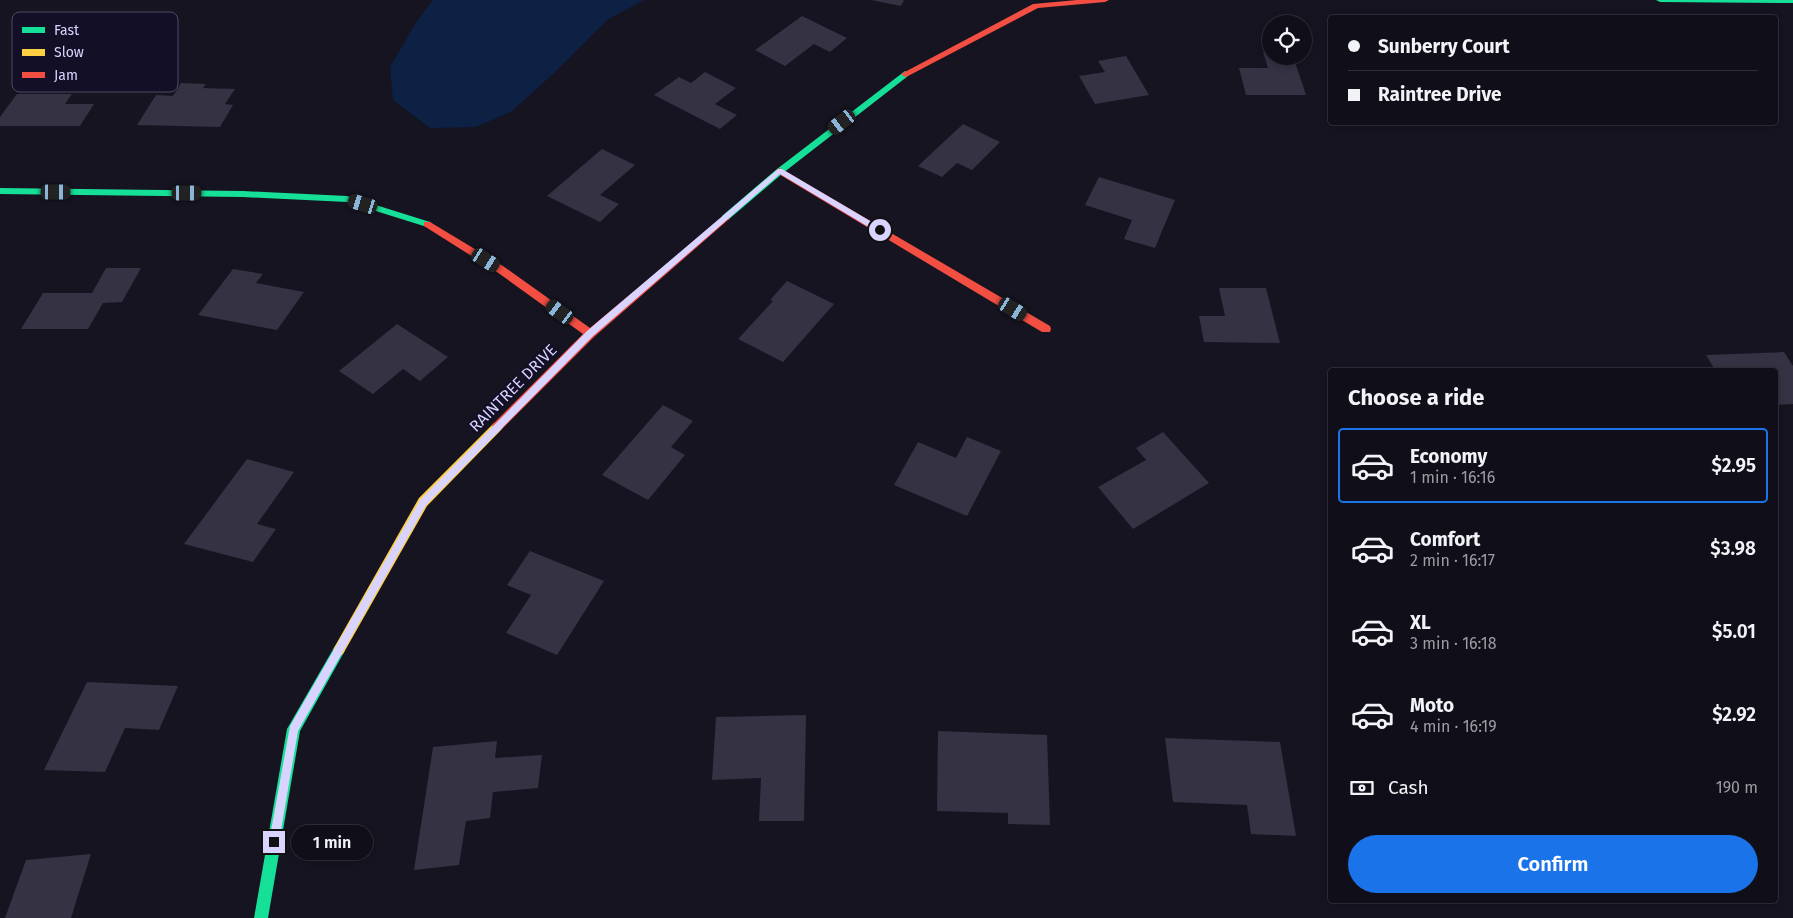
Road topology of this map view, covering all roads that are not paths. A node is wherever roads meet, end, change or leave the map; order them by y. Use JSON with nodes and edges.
{"nodes":[{"id":1,"x":1105,"y":0,"type":"edge"},
{"id":2,"x":1660,"y":0,"type":"edge"},
{"id":3,"x":1793,"y":1,"type":"edge"},
{"id":4,"x":780,"y":171,"type":"junction"},
{"id":5,"x":0,"y":191,"type":"edge"},
{"id":6,"x":1046,"y":329,"type":"dead end"},
{"id":7,"x":590,"y":334,"type":"junction"},
{"id":8,"x":261,"y":918,"type":"edge"}],
"edges":[{"from":1,"to":4,"type":"street","name":"RAINTREE DRIVE"},
{"from":2,"to":3,"type":"street"},
{"from":4,"to":6,"type":"street"},
{"from":4,"to":7,"type":"street","name":"RAINTREE DRIVE"},
{"from":5,"to":7,"type":"street"},
{"from":7,"to":8,"type":"street","name":"RAINTREE DRIVE"}]}
